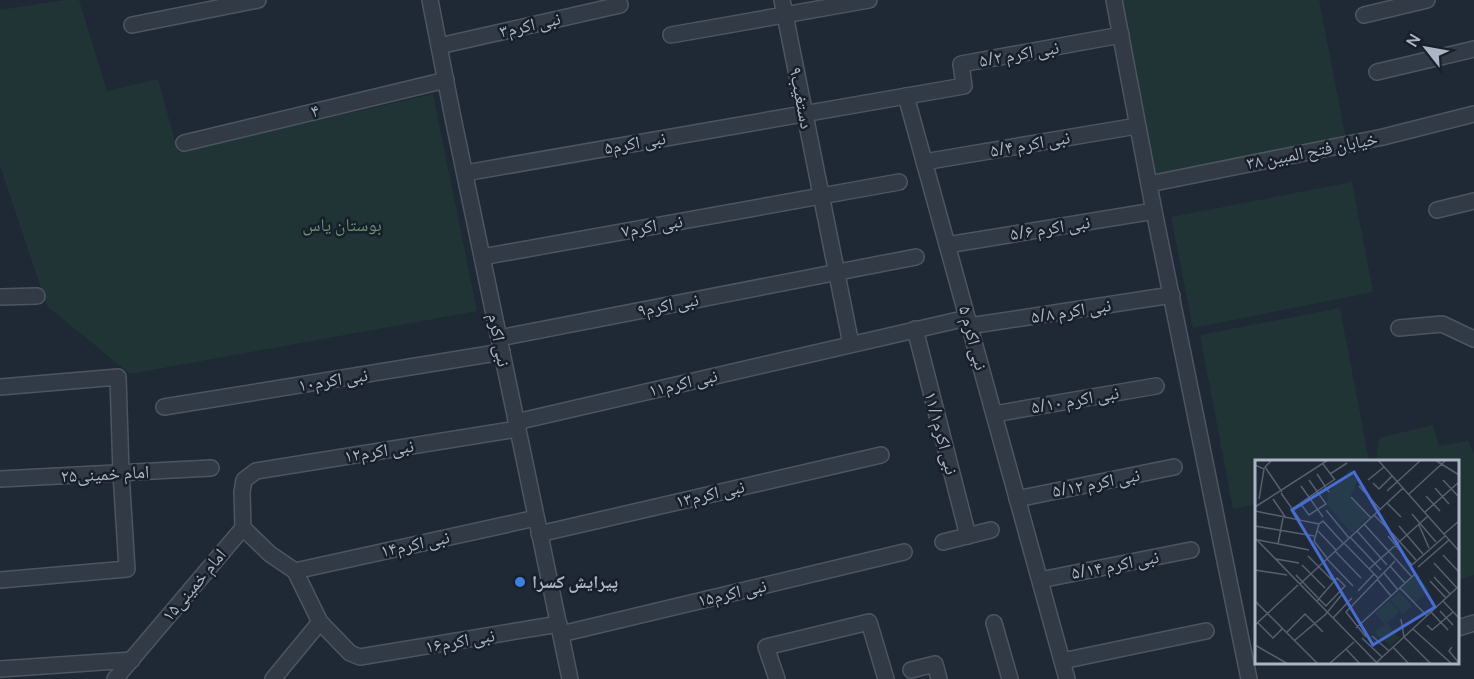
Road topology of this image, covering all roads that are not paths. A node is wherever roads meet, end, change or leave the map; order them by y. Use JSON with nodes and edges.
{"nodes":[{"id":1,"x":258,"y":0,"type":"edge"},
{"id":2,"x":430,"y":0,"type":"edge"},
{"id":3,"x":869,"y":0,"type":"edge"},
{"id":4,"x":1114,"y":0,"type":"edge"},
{"id":5,"x":1426,"y":0,"type":"edge"},
{"id":6,"x":620,"y":5,"type":"dead end"},
{"id":7,"x":783,"y":7,"type":"edge"},
{"id":8,"x":1365,"y":15,"type":"dead end"},
{"id":9,"x":132,"y":26,"type":"dead end"},
{"id":10,"x":671,"y":35,"type":"dead end"},
{"id":11,"x":1120,"y":35,"type":"junction"},
{"id":12,"x":440,"y":46,"type":"junction"},
{"id":13,"x":1474,"y":49,"type":"edge"},
{"id":14,"x":1377,"y":72,"type":"dead end"},
{"id":15,"x":446,"y":80,"type":"junction"},
{"id":16,"x":906,"y":96,"type":"junction"},
{"id":17,"x":805,"y":113,"type":"junction"},
{"id":18,"x":1474,"y":114,"type":"edge"},
{"id":19,"x":1137,"y":126,"type":"junction"},
{"id":20,"x":184,"y":143,"type":"dead end"},
{"id":21,"x":924,"y":162,"type":"junction"},
{"id":22,"x":465,"y":173,"type":"junction"},
{"id":23,"x":899,"y":182,"type":"dead end"},
{"id":24,"x":1149,"y":184,"type":"junction"},
{"id":25,"x":821,"y":195,"type":"junction"},
{"id":26,"x":1474,"y":201,"type":"edge"},
{"id":27,"x":1437,"y":210,"type":"dead end"},
{"id":28,"x":1154,"y":211,"type":"junction"},
{"id":29,"x":947,"y":245,"type":"junction"},
{"id":30,"x":482,"y":257,"type":"junction"},
{"id":31,"x":916,"y":257,"type":"dead end"},
{"id":32,"x":836,"y":272,"type":"junction"},
{"id":33,"x":1172,"y":296,"type":"junction"},
{"id":34,"x":0,"y":297,"type":"edge"},
{"id":35,"x":37,"y":297,"type":"dead end"},
{"id":36,"x":968,"y":322,"type":"junction"},
{"id":37,"x":1399,"y":328,"type":"dead end"},
{"id":38,"x":915,"y":329,"type":"junction"},
{"id":39,"x":1474,"y":339,"type":"edge"},
{"id":40,"x":851,"y":344,"type":"junction"},
{"id":41,"x":500,"y":345,"type":"junction"},
{"id":42,"x":1156,"y":386,"type":"dead end"},
{"id":43,"x":0,"y":387,"type":"edge"},
{"id":44,"x":164,"y":407,"type":"dead end"},
{"id":45,"x":994,"y":414,"type":"junction"},
{"id":46,"x":516,"y":426,"type":"junction"},
{"id":47,"x":881,"y":455,"type":"dead end"},
{"id":48,"x":1174,"y":467,"type":"dead end"},
{"id":49,"x":211,"y":468,"type":"dead end"},
{"id":50,"x":121,"y":473,"type":"junction"},
{"id":51,"x":0,"y":479,"type":"edge"},
{"id":52,"x":1017,"y":499,"type":"junction"},
{"id":53,"x":536,"y":518,"type":"junction"},
{"id":54,"x":243,"y":528,"type":"junction"},
{"id":55,"x":990,"y":530,"type":"dead end"},
{"id":56,"x":539,"y":534,"type":"junction"},
{"id":57,"x":968,"y":536,"type":"junction"},
{"id":58,"x":943,"y":542,"type":"dead end"},
{"id":59,"x":1191,"y":550,"type":"dead end"},
{"id":60,"x":904,"y":552,"type":"dead end"},
{"id":61,"x":294,"y":571,"type":"junction"},
{"id":62,"x":0,"y":580,"type":"edge"},
{"id":63,"x":1040,"y":580,"type":"junction"},
{"id":64,"x":320,"y":622,"type":"junction"},
{"id":65,"x":994,"y":623,"type":"dead end"},
{"id":66,"x":1474,"y":623,"type":"edge"},
{"id":67,"x":1459,"y":627,"type":"edge"},
{"id":68,"x":560,"y":629,"type":"junction"},
{"id":69,"x":1206,"y":631,"type":"dead end"},
{"id":70,"x":132,"y":660,"type":"junction"},
{"id":71,"x":1062,"y":661,"type":"junction"},
{"id":72,"x":0,"y":669,"type":"edge"},
{"id":73,"x":911,"y":670,"type":"dead end"},
{"id":74,"x":115,"y":679,"type":"edge"},
{"id":75,"x":273,"y":679,"type":"edge"},
{"id":76,"x":570,"y":679,"type":"edge"},
{"id":77,"x":777,"y":679,"type":"edge"},
{"id":78,"x":886,"y":679,"type":"edge"},
{"id":79,"x":939,"y":679,"type":"edge"},
{"id":80,"x":1010,"y":679,"type":"edge"},
{"id":81,"x":1067,"y":679,"type":"edge"},
{"id":82,"x":1249,"y":679,"type":"edge"}],
"edges":[{"from":1,"to":9,"type":"street"},
{"from":2,"to":12,"type":"street","name":"نبی اکرم"},
{"from":3,"to":7,"type":"street"},
{"from":4,"to":11,"type":"street"},
{"from":5,"to":8,"type":"street"},
{"from":6,"to":12,"type":"street","name":"نبی اکرم۳"},
{"from":7,"to":10,"type":"street"},
{"from":7,"to":17,"type":"street","name":"دستغیب۹"},
{"from":11,"to":16,"type":"street","name":"نبی اکرم ۵/۲"},
{"from":11,"to":19,"type":"street"},
{"from":12,"to":15,"type":"street","name":"نبی اکرم"},
{"from":13,"to":14,"type":"street"},
{"from":15,"to":20,"type":"street","name":"۴"},
{"from":15,"to":22,"type":"street","name":"نبی اکرم"},
{"from":16,"to":17,"type":"street"},
{"from":16,"to":21,"type":"street","name":"نبی اکرم ۵"},
{"from":17,"to":22,"type":"street","name":"نبی اکرم۵"},
{"from":17,"to":25,"type":"street","name":"دستغیب۹"},
{"from":18,"to":24,"type":"street","name":"خیابان فتح المبین ۳۸"},
{"from":19,"to":21,"type":"street","name":"نبی اکرم ۵/۴"},
{"from":19,"to":24,"type":"street"},
{"from":21,"to":29,"type":"street","name":"نبی اکرم ۵"},
{"from":22,"to":30,"type":"street","name":"نبی اکرم"},
{"from":23,"to":25,"type":"street","name":"نبی اکرم۷"},
{"from":24,"to":28,"type":"street"},
{"from":25,"to":30,"type":"street","name":"نبی اکرم۷"},
{"from":25,"to":32,"type":"street","name":"دستغیب۹"},
{"from":26,"to":27,"type":"street"},
{"from":28,"to":29,"type":"street","name":"نبی اکرم ۵/۶"},
{"from":28,"to":33,"type":"street"},
{"from":29,"to":36,"type":"street","name":"نبی اکرم ۵"},
{"from":30,"to":41,"type":"street","name":"نبی اکرم"},
{"from":31,"to":32,"type":"street","name":"نبی اکرم۹"},
{"from":32,"to":40,"type":"street"},
{"from":32,"to":41,"type":"street","name":"نبی اکرم۹"},
{"from":33,"to":36,"type":"street","name":"نبی اکرم ۵/۸"},
{"from":33,"to":82,"type":"street"},
{"from":34,"to":35,"type":"street"},
{"from":36,"to":38,"type":"street","name":"نبی اکرم ۵/۸"},
{"from":36,"to":45,"type":"street","name":"نبی اکرم ۵"},
{"from":37,"to":39,"type":"street"},
{"from":38,"to":40,"type":"street","name":"نبی اکرم۱۱"},
{"from":38,"to":57,"type":"street","name":"نبی اکرم۱۱/۱"},
{"from":40,"to":46,"type":"street","name":"نبی اکرم۱۱"},
{"from":41,"to":44,"type":"street","name":"نبی اکرم۱۰"},
{"from":41,"to":46,"type":"street","name":"نبی اکرم"},
{"from":42,"to":45,"type":"street","name":"نبی اکرم ۵/۱۰"},
{"from":43,"to":50,"type":"street"},
{"from":45,"to":52,"type":"street","name":"نبی اکرم ۵"},
{"from":46,"to":53,"type":"street","name":"نبی اکرم"},
{"from":46,"to":54,"type":"street","name":"نبی اکرم۱۲"},
{"from":47,"to":56,"type":"street","name":"نبی اکرم۱۳"},
{"from":48,"to":52,"type":"street","name":"نبی اکرم ۵/۱۲"},
{"from":49,"to":50,"type":"street","name":"امام خمینی۲۵"},
{"from":50,"to":51,"type":"street","name":"امام خمینی۲۵"},
{"from":50,"to":62,"type":"street"},
{"from":52,"to":63,"type":"street","name":"نبی اکرم ۵"},
{"from":53,"to":56,"type":"street","name":"نبی اکرم"},
{"from":53,"to":61,"type":"street","name":"نبی اکرم۱۴"},
{"from":54,"to":61,"type":"street"},
{"from":54,"to":70,"type":"street","name":"۱۵امام خمینی"},
{"from":55,"to":57,"type":"street"},
{"from":56,"to":68,"type":"street","name":"نبی اکرم"},
{"from":57,"to":58,"type":"street"},
{"from":59,"to":63,"type":"street","name":"نبی اکرم ۵/۱۴"},
{"from":60,"to":68,"type":"street","name":"نبی اکرم۱۵"},
{"from":61,"to":64,"type":"street"},
{"from":63,"to":71,"type":"street","name":"نبی اکرم ۵"},
{"from":64,"to":68,"type":"street","name":"نبی اکرم۱۶"},
{"from":64,"to":75,"type":"street"},
{"from":65,"to":80,"type":"street"},
{"from":66,"to":67,"type":"street"},
{"from":68,"to":76,"type":"street","name":"نبی اکرم"},
{"from":69,"to":71,"type":"street"},
{"from":70,"to":72,"type":"street"},
{"from":70,"to":74,"type":"street","name":"۱۵امام خمینی"},
{"from":71,"to":81,"type":"street","name":"نبی اکرم ۵"},
{"from":73,"to":79,"type":"street"},
{"from":77,"to":78,"type":"street"}]}
